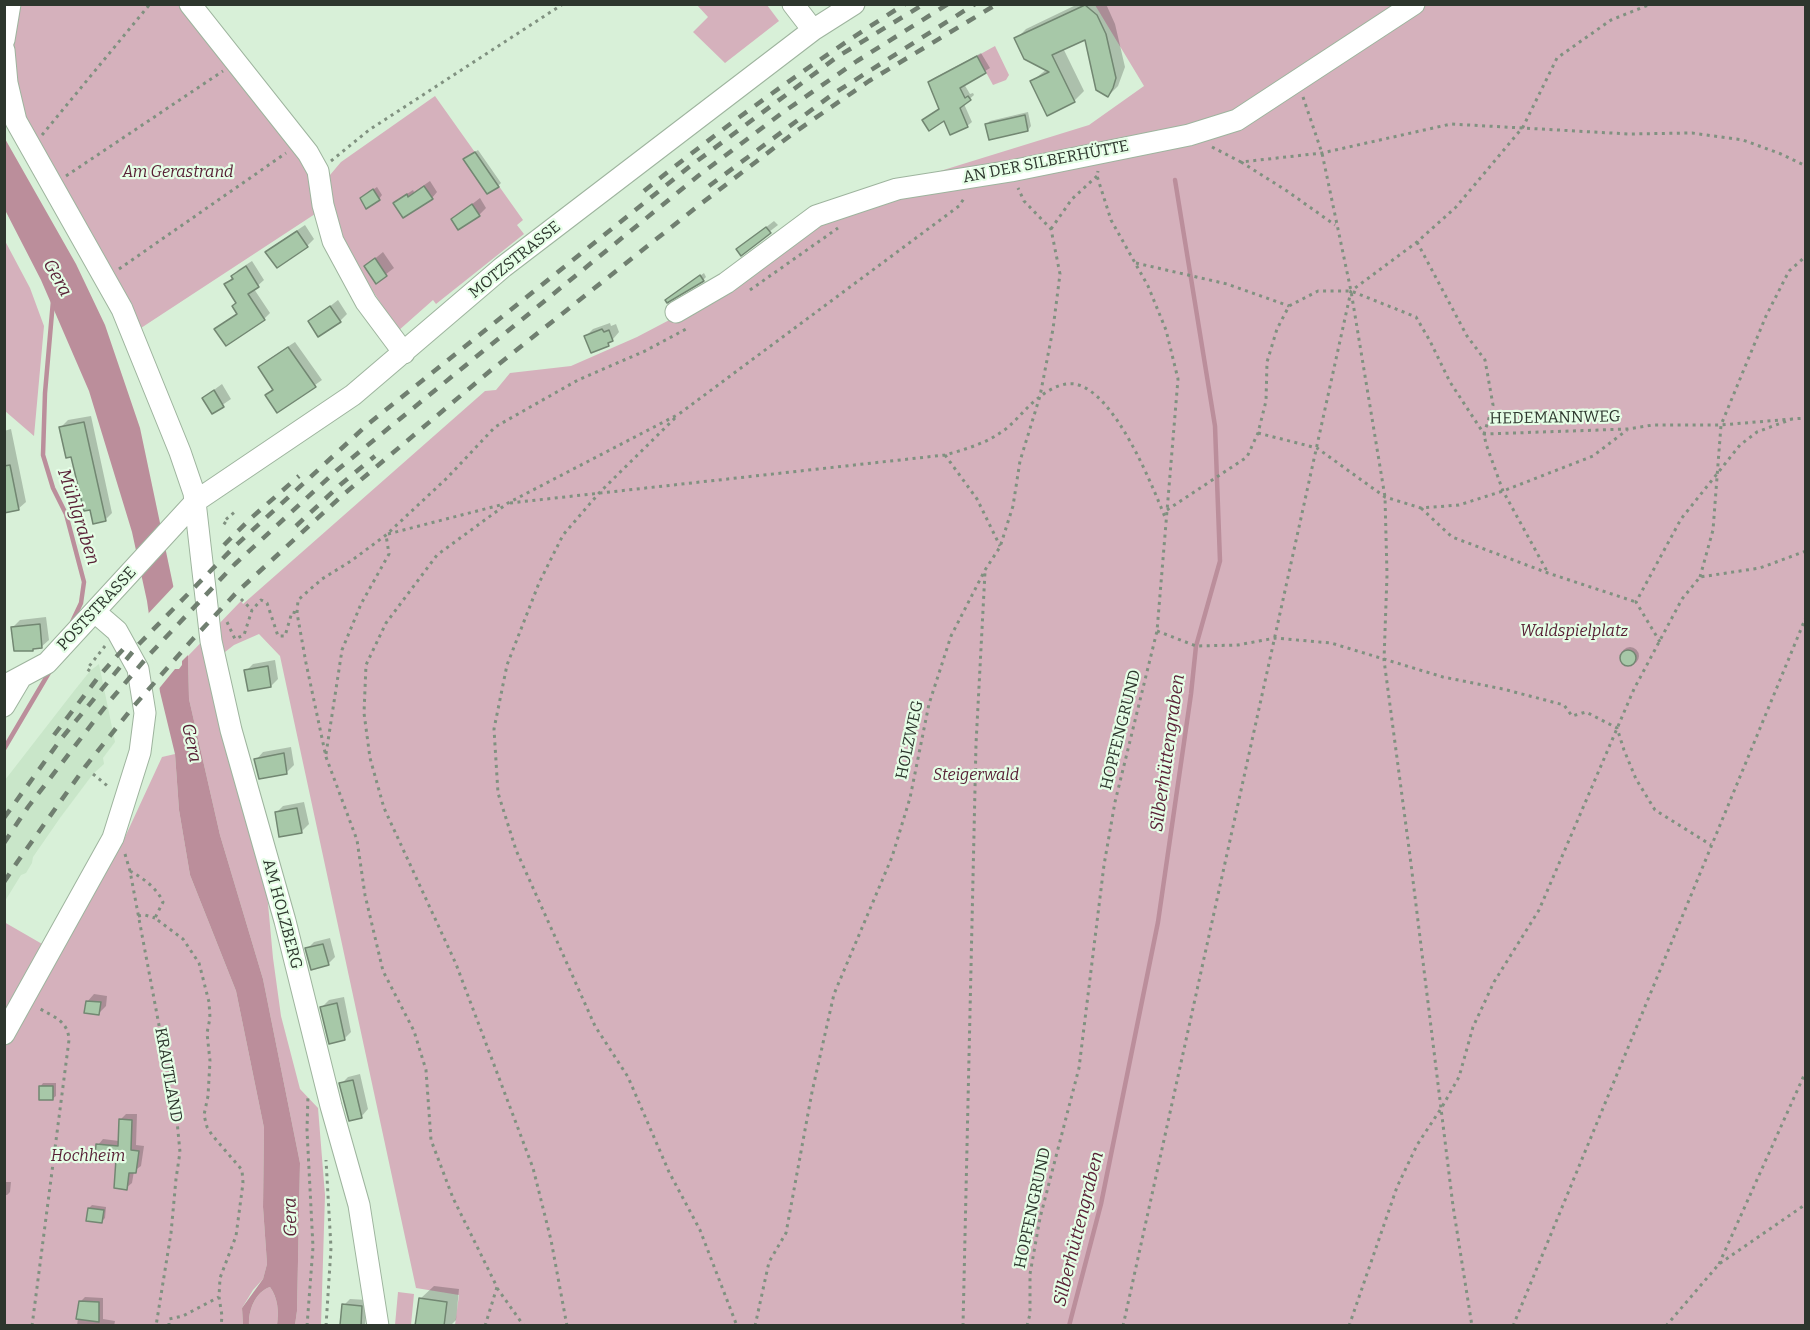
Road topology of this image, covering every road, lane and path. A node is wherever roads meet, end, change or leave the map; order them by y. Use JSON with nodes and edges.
{"nodes":[{"id":1,"x":10,"y":4,"type":"edge"},
{"id":2,"x":150,"y":4,"type":"edge"},
{"id":3,"x":190,"y":4,"type":"edge"},
{"id":4,"x":563,"y":4,"type":"edge"},
{"id":5,"x":793,"y":4,"type":"edge"},
{"id":6,"x":854,"y":4,"type":"edge"},
{"id":7,"x":1414,"y":4,"type":"edge"},
{"id":8,"x":1651,"y":4,"type":"edge"},
{"id":9,"x":813,"y":30,"type":"junction"},
{"id":10,"x":4,"y":40,"type":"edge"},
{"id":11,"x":4,"y":50,"type":"edge"},
{"id":12,"x":236,"y":62,"type":"junction"},
{"id":13,"x":1297,"y":81,"type":"junction"},
{"id":14,"x":1523,"y":127,"type":"junction"},
{"id":15,"x":1189,"y":135,"type":"junction"},
{"id":16,"x":301,"y":143,"type":"junction"},
{"id":17,"x":31,"y":148,"type":"junction"},
{"id":18,"x":1103,"y":151,"type":"junction"},
{"id":19,"x":1322,"y":153,"type":"junction"},
{"id":20,"x":1241,"y":162,"type":"junction"},
{"id":21,"x":1806,"y":166,"type":"edge"},
{"id":22,"x":318,"y":171,"type":"junction"},
{"id":23,"x":1011,"y":171,"type":"junction"},
{"id":24,"x":980,"y":176,"type":"junction"},
{"id":25,"x":1097,"y":176,"type":"junction"},
{"id":26,"x":52,"y":185,"type":"junction"},
{"id":27,"x":845,"y":223,"type":"dead end"},
{"id":28,"x":1336,"y":226,"type":"junction"},
{"id":29,"x":1051,"y":229,"type":"junction"},
{"id":30,"x":1417,"y":242,"type":"junction"},
{"id":31,"x":1806,"y":256,"type":"edge"},
{"id":32,"x":1136,"y":263,"type":"junction"},
{"id":33,"x":105,"y":279,"type":"junction"},
{"id":34,"x":749,"y":290,"type":"dead end"},
{"id":35,"x":1351,"y":291,"type":"junction"},
{"id":36,"x":1289,"y":306,"type":"junction"},
{"id":37,"x":685,"y":318,"type":"joint"},
{"id":38,"x":404,"y":353,"type":"junction"},
{"id":39,"x":1040,"y":396,"type":"junction"},
{"id":40,"x":679,"y":414,"type":"junction"},
{"id":41,"x":1806,"y":418,"type":"edge"},
{"id":42,"x":1792,"y":419,"type":"junction"},
{"id":43,"x":1721,"y":425,"type":"junction"},
{"id":44,"x":1628,"y":429,"type":"junction"},
{"id":45,"x":1258,"y":433,"type":"junction"},
{"id":46,"x":1484,"y":435,"type":"junction"},
{"id":47,"x":1317,"y":448,"type":"junction"},
{"id":48,"x":945,"y":455,"type":"junction"},
{"id":49,"x":1717,"y":474,"type":"junction"},
{"id":50,"x":1503,"y":491,"type":"junction"},
{"id":51,"x":600,"y":492,"type":"junction"},
{"id":52,"x":1385,"y":497,"type":"junction"},
{"id":53,"x":196,"y":501,"type":"junction"},
{"id":54,"x":508,"y":503,"type":"junction"},
{"id":55,"x":1421,"y":508,"type":"junction"},
{"id":56,"x":237,"y":510,"type":"dead end"},
{"id":57,"x":1167,"y":510,"type":"junction"},
{"id":58,"x":181,"y":519,"type":"joint"},
{"id":59,"x":1166,"y":519,"type":"junction"},
{"id":60,"x":226,"y":524,"type":"dead end"},
{"id":61,"x":387,"y":535,"type":"junction"},
{"id":62,"x":1000,"y":547,"type":"junction"},
{"id":63,"x":1806,"y":551,"type":"edge"},
{"id":64,"x":985,"y":570,"type":"junction"},
{"id":65,"x":1548,"y":573,"type":"junction"},
{"id":66,"x":1700,"y":577,"type":"junction"},
{"id":67,"x":241,"y":599,"type":"dead end"},
{"id":68,"x":1636,"y":602,"type":"junction"},
{"id":69,"x":252,"y":610,"type":"junction"},
{"id":70,"x":297,"y":613,"type":"junction"},
{"id":71,"x":225,"y":617,"type":"dead end"},
{"id":72,"x":1806,"y":617,"type":"edge"},
{"id":73,"x":88,"y":619,"type":"junction"},
{"id":74,"x":117,"y":631,"type":"junction"},
{"id":75,"x":1157,"y":631,"type":"junction"},
{"id":76,"x":1275,"y":638,"type":"junction"},
{"id":77,"x":1660,"y":642,"type":"junction"},
{"id":78,"x":1384,"y":660,"type":"junction"},
{"id":79,"x":90,"y":671,"type":"dead end"},
{"id":80,"x":12,"y":683,"type":"edge"},
{"id":81,"x":4,"y":706,"type":"edge"},
{"id":82,"x":1617,"y":728,"type":"junction"},
{"id":83,"x":326,"y":757,"type":"junction"},
{"id":84,"x":93,"y":774,"type":"dead end"},
{"id":85,"x":110,"y":789,"type":"dead end"},
{"id":86,"x":117,"y":827,"type":"junction"},
{"id":87,"x":1711,"y":845,"type":"junction"},
{"id":88,"x":130,"y":871,"type":"junction"},
{"id":89,"x":138,"y":916,"type":"junction"},
{"id":90,"x":155,"y":918,"type":"junction"},
{"id":91,"x":25,"y":999,"type":"junction"},
{"id":92,"x":4,"y":1034,"type":"edge"},
{"id":93,"x":1806,"y":1071,"type":"edge"},
{"id":94,"x":308,"y":1093,"type":"dead end"},
{"id":95,"x":1442,"y":1107,"type":"junction"},
{"id":96,"x":326,"y":1150,"type":"dead end"},
{"id":97,"x":1806,"y":1204,"type":"edge"},
{"id":98,"x":1719,"y":1264,"type":"junction"},
{"id":99,"x":497,"y":1287,"type":"junction"},
{"id":100,"x":219,"y":1297,"type":"junction"},
{"id":101,"x":33,"y":1326,"type":"edge"},
{"id":102,"x":156,"y":1326,"type":"edge"},
{"id":103,"x":169,"y":1326,"type":"edge"},
{"id":104,"x":221,"y":1326,"type":"edge"},
{"id":105,"x":307,"y":1326,"type":"edge"},
{"id":106,"x":326,"y":1326,"type":"edge"},
{"id":107,"x":378,"y":1326,"type":"edge"},
{"id":108,"x":485,"y":1326,"type":"edge"},
{"id":109,"x":524,"y":1326,"type":"edge"},
{"id":110,"x":567,"y":1326,"type":"edge"},
{"id":111,"x":738,"y":1326,"type":"edge"},
{"id":112,"x":755,"y":1326,"type":"edge"},
{"id":113,"x":963,"y":1326,"type":"edge"},
{"id":114,"x":1027,"y":1326,"type":"edge"},
{"id":115,"x":1123,"y":1326,"type":"edge"},
{"id":116,"x":1349,"y":1326,"type":"edge"},
{"id":117,"x":1472,"y":1326,"type":"edge"},
{"id":118,"x":1513,"y":1326,"type":"edge"},
{"id":119,"x":1666,"y":1326,"type":"edge"}],
"edges":[{"from":1,"to":10,"type":"street"},
{"from":2,"to":17,"type":"path"},
{"from":3,"to":12,"type":"street"},
{"from":4,"to":22,"type":"path"},
{"from":5,"to":9,"type":"street"},
{"from":6,"to":9,"type":"street","name":"MOTZSTRASSE"},
{"from":7,"to":13,"type":"street","name":"AN DER SILBERHÜTTE"},
{"from":8,"to":14,"type":"path"},
{"from":9,"to":38,"type":"street","name":"MOTZSTRASSE"},
{"from":11,"to":17,"type":"street","name":"AM HOLZBERG"},
{"from":12,"to":16,"type":"street"},
{"from":12,"to":26,"type":"path"},
{"from":13,"to":15,"type":"street","name":"AN DER SILBERHÜTTE"},
{"from":13,"to":19,"type":"path"},
{"from":14,"to":19,"type":"path"},
{"from":14,"to":21,"type":"path"},
{"from":14,"to":30,"type":"path"},
{"from":15,"to":18,"type":"street","name":"AN DER SILBERHÜTTE"},
{"from":15,"to":20,"type":"path"},
{"from":16,"to":22,"type":"street"},
{"from":16,"to":33,"type":"path"},
{"from":17,"to":26,"type":"street","name":"AM HOLZBERG"},
{"from":18,"to":23,"type":"street","name":"AN DER SILBERHÜTTE"},
{"from":18,"to":25,"type":"path"},
{"from":19,"to":20,"type":"path"},
{"from":19,"to":28,"type":"path"},
{"from":20,"to":28,"type":"path"},
{"from":22,"to":38,"type":"street"},
{"from":23,"to":24,"type":"street","name":"AN DER SILBERHÜTTE"},
{"from":23,"to":29,"type":"path"},
{"from":24,"to":37,"type":"street","name":"AN DER SILBERHÜTTE"},
{"from":24,"to":40,"type":"path"},
{"from":25,"to":29,"type":"path"},
{"from":25,"to":32,"type":"path","name":"HOPFENGRUND"},
{"from":26,"to":33,"type":"street","name":"AM HOLZBERG"},
{"from":27,"to":34,"type":"path"},
{"from":28,"to":35,"type":"path"},
{"from":29,"to":39,"type":"path","name":"HOLZWEG"},
{"from":30,"to":35,"type":"path"},
{"from":30,"to":46,"type":"path"},
{"from":31,"to":43,"type":"path"},
{"from":32,"to":36,"type":"path"},
{"from":32,"to":57,"type":"path","name":"HOPFENGRUND"},
{"from":33,"to":53,"type":"street","name":"AM HOLZBERG"},
{"from":35,"to":36,"type":"path","name":"HEDEMANNWEG"},
{"from":35,"to":46,"type":"path","name":"HEDEMANNWEG"},
{"from":35,"to":47,"type":"path"},
{"from":35,"to":52,"type":"path"},
{"from":36,"to":45,"type":"path"},
{"from":37,"to":61,"type":"path"},
{"from":38,"to":53,"type":"street","name":"MOTZSTRASSE"},
{"from":39,"to":48,"type":"path"},
{"from":39,"to":59,"type":"path"},
{"from":39,"to":62,"type":"path","name":"HOLZWEG"},
{"from":40,"to":51,"type":"path"},
{"from":40,"to":54,"type":"path"},
{"from":41,"to":42,"type":"path","name":"HEDEMANNWEG"},
{"from":42,"to":43,"type":"path","name":"HEDEMANNWEG"},
{"from":42,"to":49,"type":"path"},
{"from":43,"to":44,"type":"path","name":"HEDEMANNWEG"},
{"from":43,"to":49,"type":"path"},
{"from":44,"to":46,"type":"path","name":"HEDEMANNWEG"},
{"from":44,"to":50,"type":"path"},
{"from":45,"to":47,"type":"path"},
{"from":45,"to":57,"type":"path"},
{"from":46,"to":50,"type":"path"},
{"from":47,"to":52,"type":"path"},
{"from":47,"to":76,"type":"path"},
{"from":48,"to":51,"type":"path"},
{"from":48,"to":62,"type":"path"},
{"from":49,"to":66,"type":"path"},
{"from":49,"to":68,"type":"path"},
{"from":50,"to":55,"type":"path"},
{"from":50,"to":65,"type":"path"},
{"from":51,"to":54,"type":"path"},
{"from":51,"to":111,"type":"path"},
{"from":52,"to":55,"type":"path"},
{"from":52,"to":78,"type":"path"},
{"from":53,"to":58,"type":"street","name":"MOTZSTRASSE"},
{"from":53,"to":107,"type":"street","name":"AM HOLZBERG"},
{"from":54,"to":61,"type":"path"},
{"from":54,"to":110,"type":"path"},
{"from":55,"to":65,"type":"path"},
{"from":56,"to":60,"type":"path"},
{"from":57,"to":59,"type":"path","name":"HOPFENGRUND"},
{"from":58,"to":73,"type":"street","name":"POSTSTRASSE"},
{"from":59,"to":75,"type":"path","name":"HOPFENGRUND"},
{"from":61,"to":70,"type":"path"},
{"from":61,"to":83,"type":"path"},
{"from":62,"to":64,"type":"path","name":"HOLZWEG"},
{"from":63,"to":66,"type":"path"},
{"from":64,"to":112,"type":"path","name":"HOLZWEG"},
{"from":64,"to":113,"type":"path"},
{"from":65,"to":68,"type":"path"},
{"from":66,"to":77,"type":"path"},
{"from":67,"to":69,"type":"path"},
{"from":68,"to":77,"type":"path"},
{"from":69,"to":70,"type":"path"},
{"from":69,"to":71,"type":"path"},
{"from":70,"to":83,"type":"path"},
{"from":72,"to":87,"type":"path"},
{"from":73,"to":74,"type":"street"},
{"from":73,"to":80,"type":"street","name":"POSTSTRASSE"},
{"from":74,"to":79,"type":"path"},
{"from":74,"to":86,"type":"street"},
{"from":75,"to":76,"type":"path"},
{"from":75,"to":114,"type":"path","name":"HOPFENGRUND"},
{"from":76,"to":78,"type":"path"},
{"from":76,"to":115,"type":"path"},
{"from":77,"to":82,"type":"path"},
{"from":78,"to":82,"type":"path"},
{"from":78,"to":95,"type":"path"},
{"from":80,"to":81,"type":"street"},
{"from":82,"to":87,"type":"path"},
{"from":82,"to":95,"type":"path"},
{"from":83,"to":99,"type":"path"},
{"from":84,"to":85,"type":"path"},
{"from":86,"to":88,"type":"path","name":"KRAUTLAND"},
{"from":86,"to":91,"type":"street"},
{"from":87,"to":118,"type":"path"},
{"from":88,"to":89,"type":"path","name":"KRAUTLAND"},
{"from":88,"to":90,"type":"path"},
{"from":89,"to":90,"type":"path"},
{"from":89,"to":102,"type":"path","name":"KRAUTLAND"},
{"from":90,"to":100,"type":"path"},
{"from":91,"to":92,"type":"street"},
{"from":91,"to":101,"type":"path"},
{"from":93,"to":98,"type":"path"},
{"from":94,"to":105,"type":"path"},
{"from":95,"to":116,"type":"path"},
{"from":95,"to":117,"type":"path"},
{"from":96,"to":106,"type":"path"},
{"from":97,"to":98,"type":"path"},
{"from":98,"to":119,"type":"path"},
{"from":99,"to":108,"type":"path"},
{"from":99,"to":109,"type":"path"},
{"from":100,"to":103,"type":"path"},
{"from":100,"to":104,"type":"path"}]}
